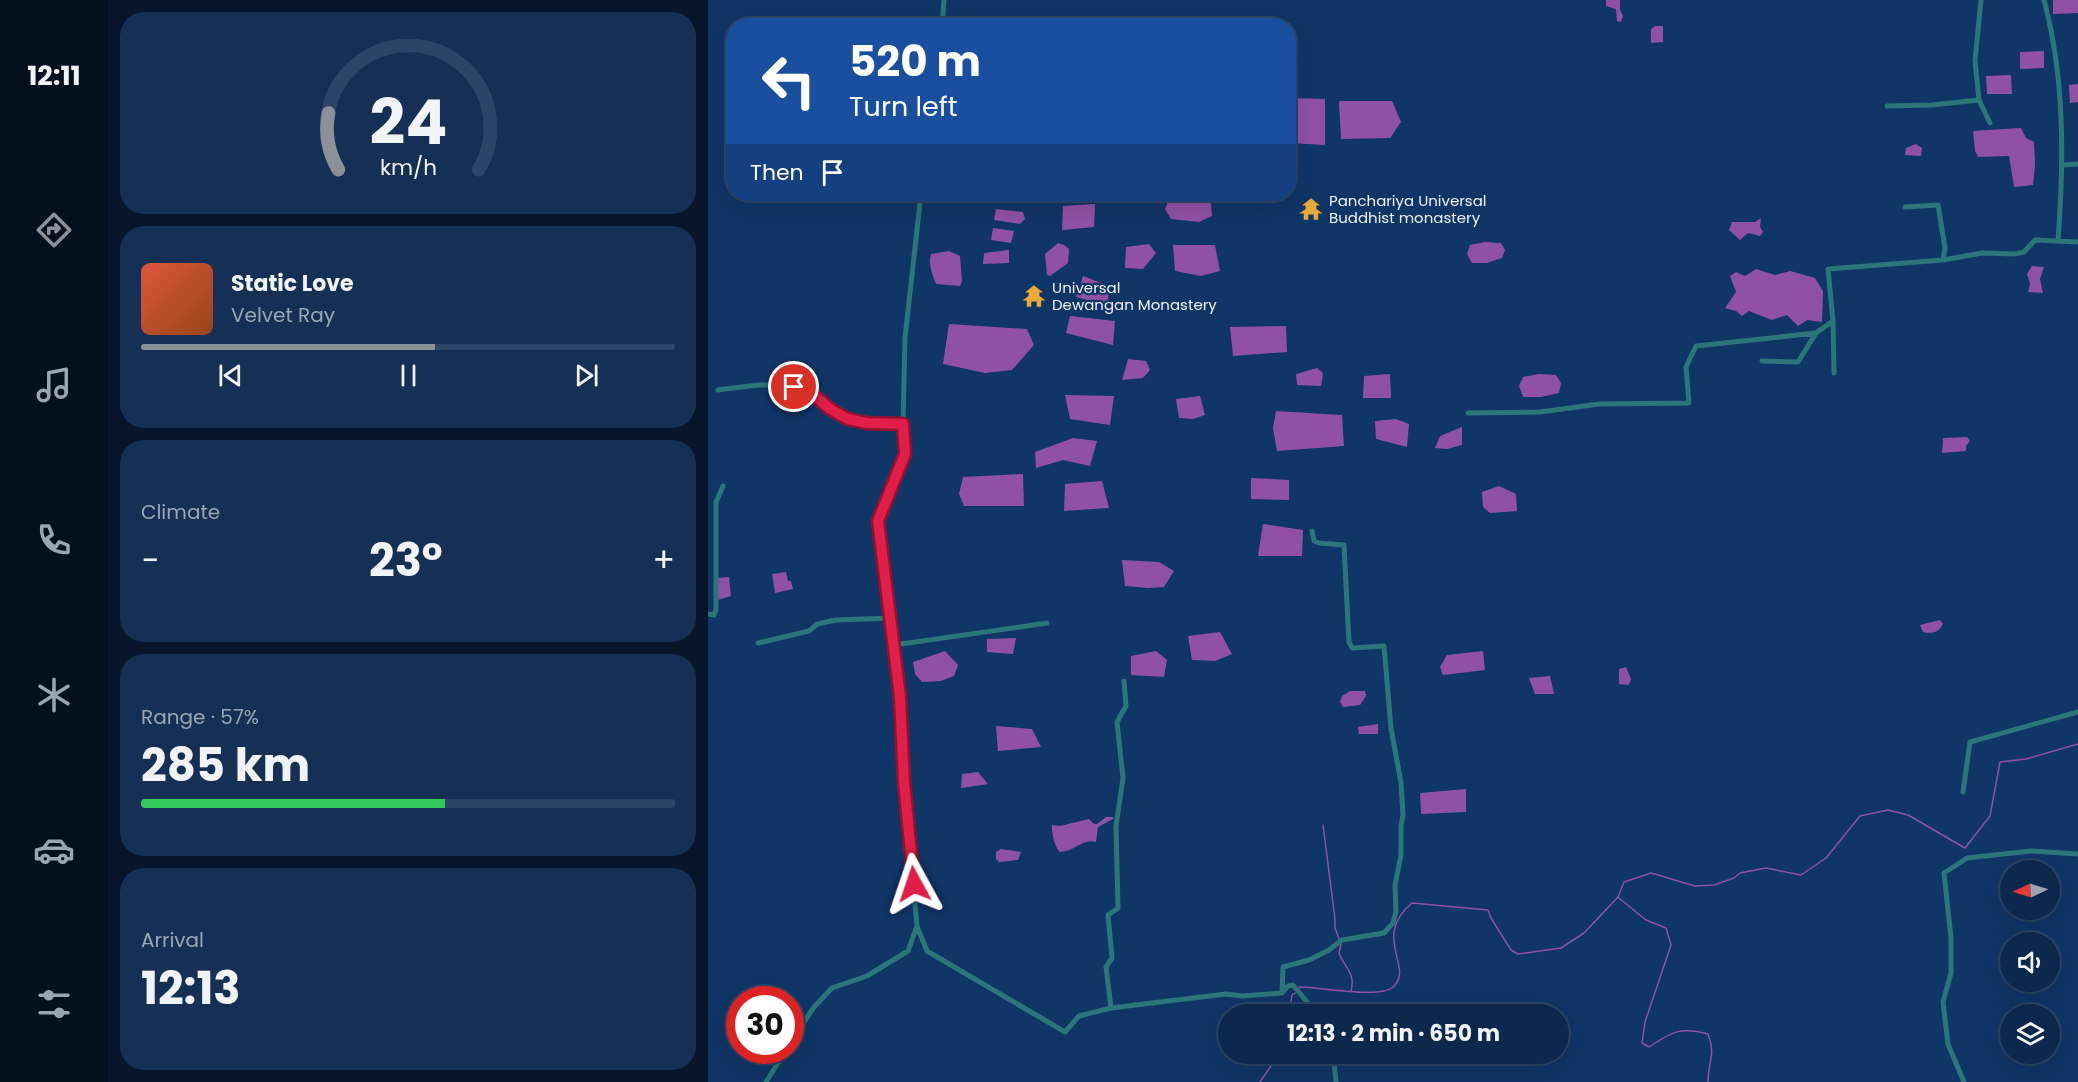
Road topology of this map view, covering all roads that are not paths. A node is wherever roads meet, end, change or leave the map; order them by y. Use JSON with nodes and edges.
{"nodes":[{"id":1,"x":944,"y":0,"type":"edge"},
{"id":2,"x":1980,"y":0,"type":"edge"},
{"id":3,"x":2044,"y":0,"type":"edge"},
{"id":4,"x":943,"y":18,"type":"edge"},
{"id":5,"x":1978,"y":100,"type":"junction"},
{"id":6,"x":1887,"y":106,"type":"dead end"},
{"id":7,"x":1990,"y":123,"type":"dead end"},
{"id":8,"x":2078,"y":164,"type":"edge"},
{"id":9,"x":2062,"y":165,"type":"junction"},
{"id":10,"x":920,"y":201,"type":"edge"},
{"id":11,"x":1905,"y":207,"type":"dead end"},
{"id":12,"x":2058,"y":241,"type":"junction"},
{"id":13,"x":2078,"y":242,"type":"edge"},
{"id":14,"x":1942,"y":260,"type":"junction"},
{"id":15,"x":1833,"y":321,"type":"junction"},
{"id":16,"x":1816,"y":333,"type":"junction"},
{"id":17,"x":1762,"y":361,"type":"dead end"},
{"id":18,"x":1834,"y":373,"type":"dead end"},
{"id":19,"x":718,"y":390,"type":"dead end"},
{"id":20,"x":1468,"y":413,"type":"dead end"},
{"id":21,"x":903,"y":424,"type":"junction"},
{"id":22,"x":723,"y":486,"type":"dead end"},
{"id":23,"x":1312,"y":531,"type":"dead end"},
{"id":24,"x":708,"y":614,"type":"edge"},
{"id":25,"x":890,"y":618,"type":"junction"},
{"id":26,"x":1047,"y":623,"type":"dead end"},
{"id":27,"x":758,"y":642,"type":"dead end"},
{"id":28,"x":894,"y":645,"type":"junction"},
{"id":29,"x":1124,"y":681,"type":"dead end"},
{"id":30,"x":2078,"y":712,"type":"edge"},
{"id":31,"x":1963,"y":792,"type":"dead end"},
{"id":32,"x":2078,"y":854,"type":"edge"},
{"id":33,"x":917,"y":926,"type":"junction"},
{"id":34,"x":1282,"y":993,"type":"junction"},
{"id":35,"x":1309,"y":1004,"type":"edge"},
{"id":36,"x":1111,"y":1008,"type":"junction"},
{"id":37,"x":804,"y":1022,"type":"edge"},
{"id":38,"x":777,"y":1064,"type":"edge"},
{"id":39,"x":1334,"y":1064,"type":"edge"},
{"id":40,"x":766,"y":1082,"type":"edge"},
{"id":41,"x":1336,"y":1082,"type":"edge"},
{"id":42,"x":1964,"y":1082,"type":"edge"}],
"edges":[{"from":1,"to":4,"type":"street"},
{"from":2,"to":5,"type":"street"},
{"from":3,"to":9,"type":"street"},
{"from":5,"to":6,"type":"street"},
{"from":5,"to":7,"type":"street"},
{"from":8,"to":9,"type":"street"},
{"from":9,"to":12,"type":"street"},
{"from":10,"to":21,"type":"street"},
{"from":11,"to":14,"type":"street"},
{"from":12,"to":13,"type":"street"},
{"from":12,"to":14,"type":"street"},
{"from":14,"to":15,"type":"street"},
{"from":15,"to":16,"type":"street"},
{"from":15,"to":18,"type":"street"},
{"from":16,"to":17,"type":"street"},
{"from":16,"to":20,"type":"street"},
{"from":19,"to":21,"type":"street"},
{"from":21,"to":25,"type":"street"},
{"from":22,"to":24,"type":"street"},
{"from":23,"to":34,"type":"street"},
{"from":25,"to":27,"type":"street"},
{"from":25,"to":28,"type":"street"},
{"from":26,"to":28,"type":"street"},
{"from":28,"to":33,"type":"street"},
{"from":29,"to":36,"type":"street"},
{"from":30,"to":31,"type":"street"},
{"from":32,"to":42,"type":"street"},
{"from":33,"to":36,"type":"street"},
{"from":33,"to":37,"type":"street"},
{"from":34,"to":35,"type":"street"},
{"from":34,"to":36,"type":"street"},
{"from":38,"to":40,"type":"street"},
{"from":39,"to":41,"type":"street"}]}
